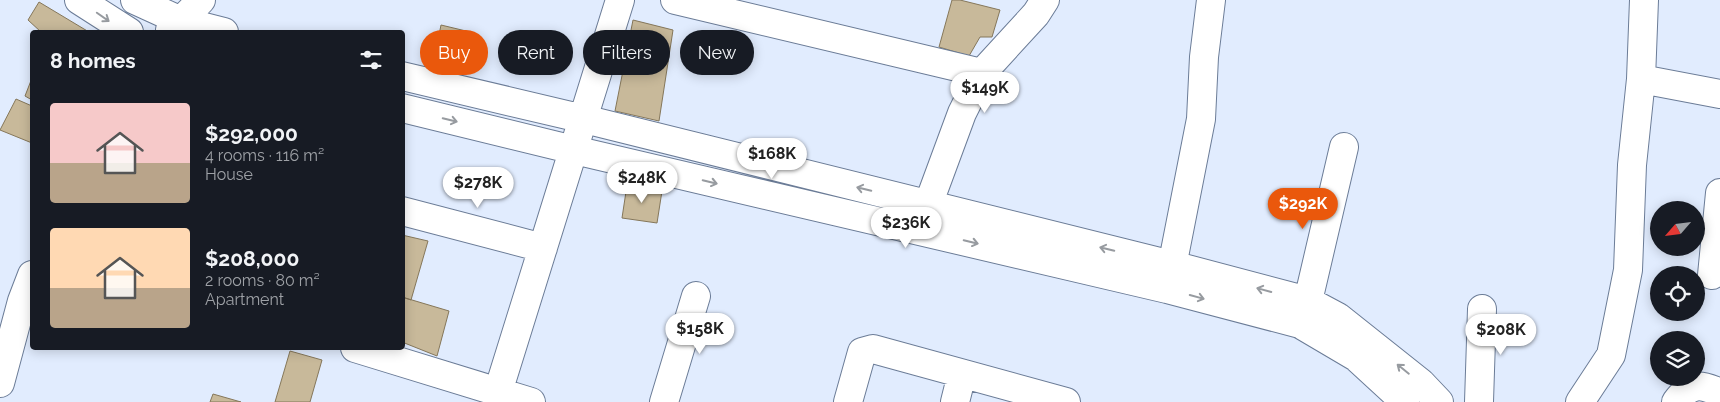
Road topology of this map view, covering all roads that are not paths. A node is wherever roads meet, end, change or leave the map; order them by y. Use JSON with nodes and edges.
{"nodes":[{"id":1,"x":79,"y":0,"type":"edge"},
{"id":2,"x":135,"y":0,"type":"edge"},
{"id":3,"x":201,"y":0,"type":"edge"},
{"id":4,"x":620,"y":0,"type":"edge"},
{"id":5,"x":675,"y":0,"type":"edge"},
{"id":6,"x":1044,"y":0,"type":"edge"},
{"id":7,"x":1211,"y":0,"type":"edge"},
{"id":8,"x":1644,"y":0,"type":"edge"},
{"id":9,"x":174,"y":27,"type":"edge"},
{"id":10,"x":126,"y":30,"type":"edge"},
{"id":11,"x":204,"y":30,"type":"edge"},
{"id":12,"x":982,"y":73,"type":"junction"},
{"id":13,"x":405,"y":77,"type":"edge"},
{"id":14,"x":1640,"y":79,"type":"junction"},
{"id":15,"x":1720,"y":94,"type":"edge"},
{"id":16,"x":405,"y":109,"type":"edge"},
{"id":17,"x":584,"y":119,"type":"junction"},
{"id":18,"x":1344,"y":147,"type":"dead end"},
{"id":19,"x":574,"y":150,"type":"junction"},
{"id":20,"x":754,"y":162,"type":"junction"},
{"id":21,"x":748,"y":190,"type":"junction"},
{"id":22,"x":1720,"y":193,"type":"edge"},
{"id":23,"x":405,"y":212,"type":"edge"},
{"id":24,"x":925,"y":218,"type":"junction"},
{"id":25,"x":543,"y":248,"type":"junction"},
{"id":26,"x":1712,"y":275,"type":"dead end"},
{"id":27,"x":1170,"y":277,"type":"junction"},
{"id":28,"x":30,"y":280,"type":"edge"},
{"id":29,"x":696,"y":296,"type":"dead end"},
{"id":30,"x":1482,"y":308,"type":"dead end"},
{"id":31,"x":1304,"y":313,"type":"junction"},
{"id":32,"x":362,"y":350,"type":"edge"},
{"id":33,"x":962,"y":374,"type":"junction"},
{"id":34,"x":0,"y":383,"type":"edge"},
{"id":35,"x":498,"y":392,"type":"junction"},
{"id":36,"x":1720,"y":393,"type":"edge"},
{"id":37,"x":1056,"y":401,"type":"edge"},
{"id":38,"x":531,"y":402,"type":"edge"},
{"id":39,"x":664,"y":402,"type":"edge"},
{"id":40,"x":848,"y":402,"type":"edge"},
{"id":41,"x":955,"y":402,"type":"edge"},
{"id":42,"x":1405,"y":402,"type":"edge"},
{"id":43,"x":1439,"y":402,"type":"edge"},
{"id":44,"x":1480,"y":402,"type":"edge"},
{"id":45,"x":1580,"y":402,"type":"edge"},
{"id":46,"x":1676,"y":402,"type":"edge"}],
"edges":[{"from":1,"to":10,"type":"street","one_way":true},
{"from":2,"to":9,"type":"street"},
{"from":3,"to":9,"type":"street"},
{"from":4,"to":17,"type":"street"},
{"from":5,"to":12,"type":"street"},
{"from":6,"to":12,"type":"street"},
{"from":7,"to":27,"type":"street"},
{"from":8,"to":14,"type":"street"},
{"from":9,"to":11,"type":"street"},
{"from":12,"to":24,"type":"street"},
{"from":13,"to":17,"type":"street"},
{"from":14,"to":15,"type":"street"},
{"from":14,"to":45,"type":"street"},
{"from":16,"to":19,"type":"street","one_way":true},
{"from":17,"to":19,"type":"street"},
{"from":17,"to":20,"type":"street"},
{"from":18,"to":31,"type":"street"},
{"from":19,"to":21,"type":"street","one_way":true},
{"from":19,"to":25,"type":"street"},
{"from":20,"to":21,"type":"street"},
{"from":24,"to":20,"type":"street","one_way":true},
{"from":21,"to":24,"type":"street"},
{"from":22,"to":26,"type":"street"},
{"from":23,"to":25,"type":"street"},
{"from":24,"to":27,"type":"street"},
{"from":25,"to":35,"type":"street"},
{"from":27,"to":31,"type":"street"},
{"from":28,"to":34,"type":"street"},
{"from":29,"to":39,"type":"street"},
{"from":30,"to":44,"type":"street"},
{"from":31,"to":42,"type":"street"},
{"from":43,"to":31,"type":"street","one_way":true},
{"from":32,"to":35,"type":"street"},
{"from":33,"to":37,"type":"street"},
{"from":33,"to":40,"type":"street"},
{"from":33,"to":41,"type":"street"},
{"from":35,"to":38,"type":"street"},
{"from":36,"to":46,"type":"street"}]}
